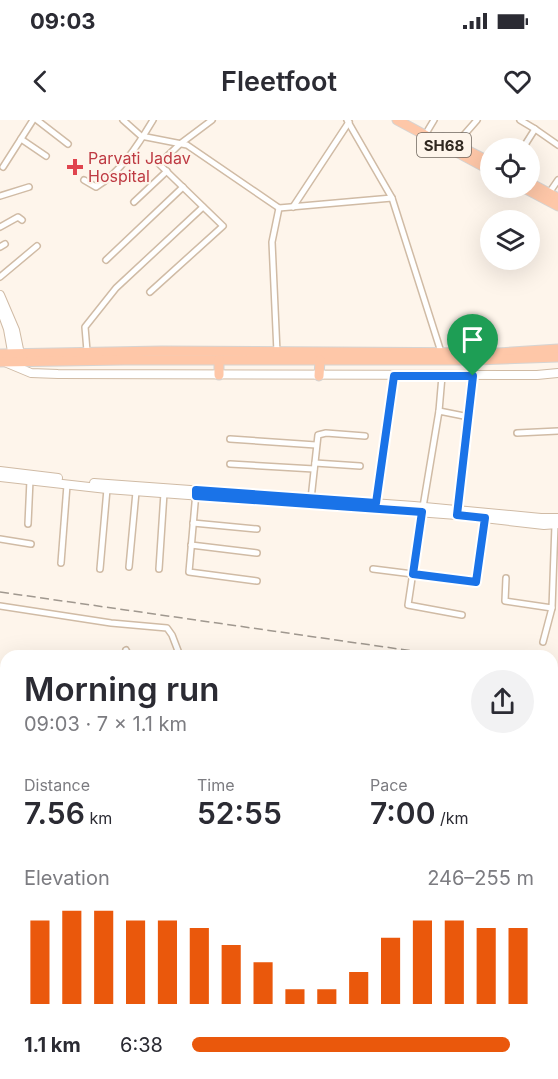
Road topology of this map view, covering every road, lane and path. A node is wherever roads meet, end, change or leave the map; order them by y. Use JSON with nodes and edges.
{"nodes":[{"id":1,"x":35,"y":120,"type":"edge"},
{"id":2,"x":123,"y":120,"type":"edge"},
{"id":3,"x":153,"y":120,"type":"edge"},
{"id":4,"x":212,"y":120,"type":"edge"},
{"id":5,"x":397,"y":120,"type":"edge"},
{"id":6,"x":409,"y":120,"type":"edge"},
{"id":7,"x":434,"y":120,"type":"edge"},
{"id":8,"x":477,"y":120,"type":"edge"},
{"id":9,"x":520,"y":120,"type":"edge"},
{"id":10,"x":348,"y":121,"type":"edge"},
{"id":11,"x":535,"y":129,"type":"junction"},
{"id":12,"x":428,"y":130,"type":"junction"},
{"id":13,"x":143,"y":136,"type":"junction"},
{"id":14,"x":529,"y":138,"type":"edge"},
{"id":15,"x":21,"y":139,"type":"junction"},
{"id":16,"x":68,"y":144,"type":"dead end"},
{"id":17,"x":180,"y":144,"type":"junction"},
{"id":18,"x":456,"y":144,"type":"junction"},
{"id":19,"x":558,"y":145,"type":"edge"},
{"id":20,"x":46,"y":156,"type":"dead end"},
{"id":21,"x":480,"y":157,"type":"edge"},
{"id":22,"x":480,"y":165,"type":"edge"},
{"id":23,"x":3,"y":167,"type":"dead end"},
{"id":24,"x":166,"y":171,"type":"junction"},
{"id":25,"x":84,"y":180,"type":"dead end"},
{"id":26,"x":558,"y":180,"type":"edge"},
{"id":27,"x":29,"y":187,"type":"dead end"},
{"id":28,"x":183,"y":187,"type":"junction"},
{"id":29,"x":540,"y":188,"type":"edge"},
{"id":30,"x":549,"y":193,"type":"junction"},
{"id":31,"x":0,"y":196,"type":"edge"},
{"id":32,"x":540,"y":196,"type":"edge"},
{"id":33,"x":392,"y":198,"type":"junction"},
{"id":34,"x":558,"y":198,"type":"edge"},
{"id":35,"x":134,"y":202,"type":"dead end"},
{"id":36,"x":558,"y":206,"type":"edge"},
{"id":37,"x":203,"y":207,"type":"junction"},
{"id":38,"x":293,"y":207,"type":"junction"},
{"id":39,"x":279,"y":208,"type":"junction"},
{"id":40,"x":22,"y":220,"type":"dead end"},
{"id":41,"x":0,"y":227,"type":"edge"},
{"id":42,"x":37,"y":246,"type":"dead end"},
{"id":43,"x":106,"y":260,"type":"dead end"},
{"id":44,"x":0,"y":277,"type":"edge"},
{"id":45,"x":150,"y":292,"type":"dead end"},
{"id":46,"x":0,"y":295,"type":"edge"},
{"id":47,"x":0,"y":307,"type":"edge"},
{"id":48,"x":558,"y":349,"type":"edge"},
{"id":49,"x":87,"y":351,"type":"junction"},
{"id":50,"x":221,"y":352,"type":"junction"},
{"id":51,"x":277,"y":352,"type":"junction"},
{"id":52,"x":441,"y":352,"type":"junction"},
{"id":53,"x":558,"y":357,"type":"edge"},
{"id":54,"x":10,"y":358,"type":"edge"},
{"id":55,"x":320,"y":360,"type":"junction"},
{"id":56,"x":475,"y":360,"type":"junction"},
{"id":57,"x":558,"y":373,"type":"edge"},
{"id":58,"x":219,"y":375,"type":"junction"},
{"id":59,"x":319,"y":376,"type":"junction"},
{"id":60,"x":394,"y":376,"type":"junction"},
{"id":61,"x":442,"y":376,"type":"junction"},
{"id":62,"x":473,"y":376,"type":"junction"},
{"id":63,"x":438,"y":411,"type":"junction"},
{"id":64,"x":469,"y":417,"type":"junction"},
{"id":65,"x":558,"y":431,"type":"edge"},
{"id":66,"x":517,"y":433,"type":"dead end"},
{"id":67,"x":365,"y":436,"type":"dead end"},
{"id":68,"x":230,"y":439,"type":"dead end"},
{"id":69,"x":316,"y":445,"type":"junction"},
{"id":70,"x":230,"y":464,"type":"dead end"},
{"id":71,"x":315,"y":466,"type":"junction"},
{"id":72,"x":360,"y":466,"type":"dead end"},
{"id":73,"x":0,"y":471,"type":"edge"},
{"id":74,"x":0,"y":477,"type":"edge"},
{"id":75,"x":30,"y":480,"type":"junction"},
{"id":76,"x":67,"y":485,"type":"junction"},
{"id":77,"x":107,"y":489,"type":"junction"},
{"id":78,"x":136,"y":492,"type":"junction"},
{"id":79,"x":196,"y":493,"type":"junction"},
{"id":80,"x":164,"y":494,"type":"junction"},
{"id":81,"x":311,"y":501,"type":"junction"},
{"id":82,"x":376,"y":503,"type":"junction"},
{"id":83,"x":423,"y":509,"type":"junction"},
{"id":84,"x":457,"y":512,"type":"junction"},
{"id":85,"x":485,"y":518,"type":"junction"},
{"id":86,"x":557,"y":522,"type":"edge"},
{"id":87,"x":193,"y":523,"type":"junction"},
{"id":88,"x":28,"y":524,"type":"dead end"},
{"id":89,"x":257,"y":529,"type":"dead end"},
{"id":90,"x":0,"y":539,"type":"edge"},
{"id":91,"x":31,"y":544,"type":"dead end"},
{"id":92,"x":191,"y":545,"type":"junction"},
{"id":93,"x":257,"y":553,"type":"dead end"},
{"id":94,"x":61,"y":563,"type":"dead end"},
{"id":95,"x":129,"y":567,"type":"dead end"},
{"id":96,"x":100,"y":569,"type":"dead end"},
{"id":97,"x":159,"y":569,"type":"dead end"},
{"id":98,"x":373,"y":569,"type":"dead end"},
{"id":99,"x":413,"y":574,"type":"junction"},
{"id":100,"x":506,"y":578,"type":"dead end"},
{"id":101,"x":257,"y":581,"type":"dead end"},
{"id":102,"x":0,"y":606,"type":"edge"},
{"id":103,"x":552,"y":608,"type":"junction"},
{"id":104,"x":462,"y":615,"type":"dead end"},
{"id":105,"x":543,"y":642,"type":"dead end"},
{"id":106,"x":178,"y":650,"type":"edge"}],
"edges":[{"from":1,"to":15,"type":"street"},
{"from":1,"to":16,"type":"street"},
{"from":2,"to":13,"type":"street"},
{"from":3,"to":13,"type":"street"},
{"from":4,"to":17,"type":"street"},
{"from":5,"to":22,"type":"main road","number":"SH68"},
{"from":6,"to":12,"type":"main road","number":"SH68"},
{"from":7,"to":12,"type":"street"},
{"from":8,"to":18,"type":"street"},
{"from":9,"to":11,"type":"street"},
{"from":10,"to":33,"type":"street"},
{"from":10,"to":38,"type":"street"},
{"from":11,"to":14,"type":"street"},
{"from":11,"to":19,"type":"street"},
{"from":12,"to":18,"type":"main road","number":"SH68"},
{"from":13,"to":17,"type":"street"},
{"from":13,"to":25,"type":"street"},
{"from":15,"to":20,"type":"street"},
{"from":15,"to":23,"type":"street"},
{"from":17,"to":24,"type":"street"},
{"from":17,"to":39,"type":"street"},
{"from":18,"to":21,"type":"main road","number":"SH68"},
{"from":24,"to":28,"type":"street"},
{"from":24,"to":35,"type":"street"},
{"from":26,"to":30,"type":"street"},
{"from":27,"to":31,"type":"street"},
{"from":28,"to":37,"type":"street"},
{"from":28,"to":43,"type":"street"},
{"from":29,"to":30,"type":"main road"},
{"from":30,"to":34,"type":"main road"},
{"from":32,"to":36,"type":"main road"},
{"from":33,"to":38,"type":"street"},
{"from":33,"to":52,"type":"street"},
{"from":37,"to":45,"type":"street"},
{"from":37,"to":49,"type":"street"},
{"from":38,"to":39,"type":"street"},
{"from":39,"to":51,"type":"street"},
{"from":40,"to":41,"type":"street"},
{"from":42,"to":44,"type":"street"},
{"from":46,"to":54,"type":"street"},
{"from":47,"to":54,"type":"street"},
{"from":48,"to":52,"type":"main road"},
{"from":49,"to":50,"type":"main road"},
{"from":49,"to":54,"type":"main road"},
{"from":50,"to":51,"type":"main road"},
{"from":50,"to":54,"type":"main road"},
{"from":50,"to":55,"type":"main road"},
{"from":50,"to":58,"type":"main road"},
{"from":51,"to":52,"type":"main road"},
{"from":53,"to":56,"type":"main road"},
{"from":54,"to":58,"type":"street"},
{"from":55,"to":56,"type":"main road"},
{"from":55,"to":59,"type":"main road"},
{"from":56,"to":62,"type":"street"},
{"from":57,"to":62,"type":"street"},
{"from":58,"to":59,"type":"street"},
{"from":59,"to":60,"type":"street"},
{"from":60,"to":61,"type":"street"},
{"from":60,"to":82,"type":"street"},
{"from":61,"to":62,"type":"street"},
{"from":61,"to":63,"type":"street"},
{"from":62,"to":64,"type":"street"},
{"from":63,"to":64,"type":"street"},
{"from":63,"to":83,"type":"street"},
{"from":64,"to":84,"type":"street"},
{"from":65,"to":66,"type":"street"},
{"from":67,"to":69,"type":"street"},
{"from":68,"to":69,"type":"street"},
{"from":69,"to":71,"type":"street"},
{"from":70,"to":71,"type":"street"},
{"from":71,"to":72,"type":"street"},
{"from":71,"to":81,"type":"street"},
{"from":73,"to":79,"type":"street"},
{"from":74,"to":75,"type":"street"},
{"from":75,"to":76,"type":"street"},
{"from":75,"to":88,"type":"street"},
{"from":76,"to":77,"type":"street"},
{"from":76,"to":94,"type":"street"},
{"from":77,"to":78,"type":"street"},
{"from":77,"to":96,"type":"street"},
{"from":78,"to":80,"type":"street"},
{"from":78,"to":95,"type":"street"},
{"from":79,"to":80,"type":"street"},
{"from":79,"to":81,"type":"street"},
{"from":79,"to":87,"type":"street"},
{"from":80,"to":97,"type":"street"},
{"from":81,"to":82,"type":"street"},
{"from":81,"to":83,"type":"street"},
{"from":82,"to":83,"type":"street"},
{"from":83,"to":84,"type":"street"},
{"from":83,"to":99,"type":"street"},
{"from":84,"to":85,"type":"street"},
{"from":84,"to":86,"type":"street"},
{"from":85,"to":86,"type":"street"},
{"from":85,"to":99,"type":"street"},
{"from":86,"to":103,"type":"street"},
{"from":87,"to":89,"type":"street"},
{"from":87,"to":92,"type":"street"},
{"from":90,"to":91,"type":"street"},
{"from":92,"to":93,"type":"street"},
{"from":92,"to":101,"type":"street"},
{"from":98,"to":99,"type":"street"},
{"from":99,"to":104,"type":"street"},
{"from":100,"to":103,"type":"street"},
{"from":102,"to":106,"type":"street"},
{"from":103,"to":105,"type":"street"}]}
